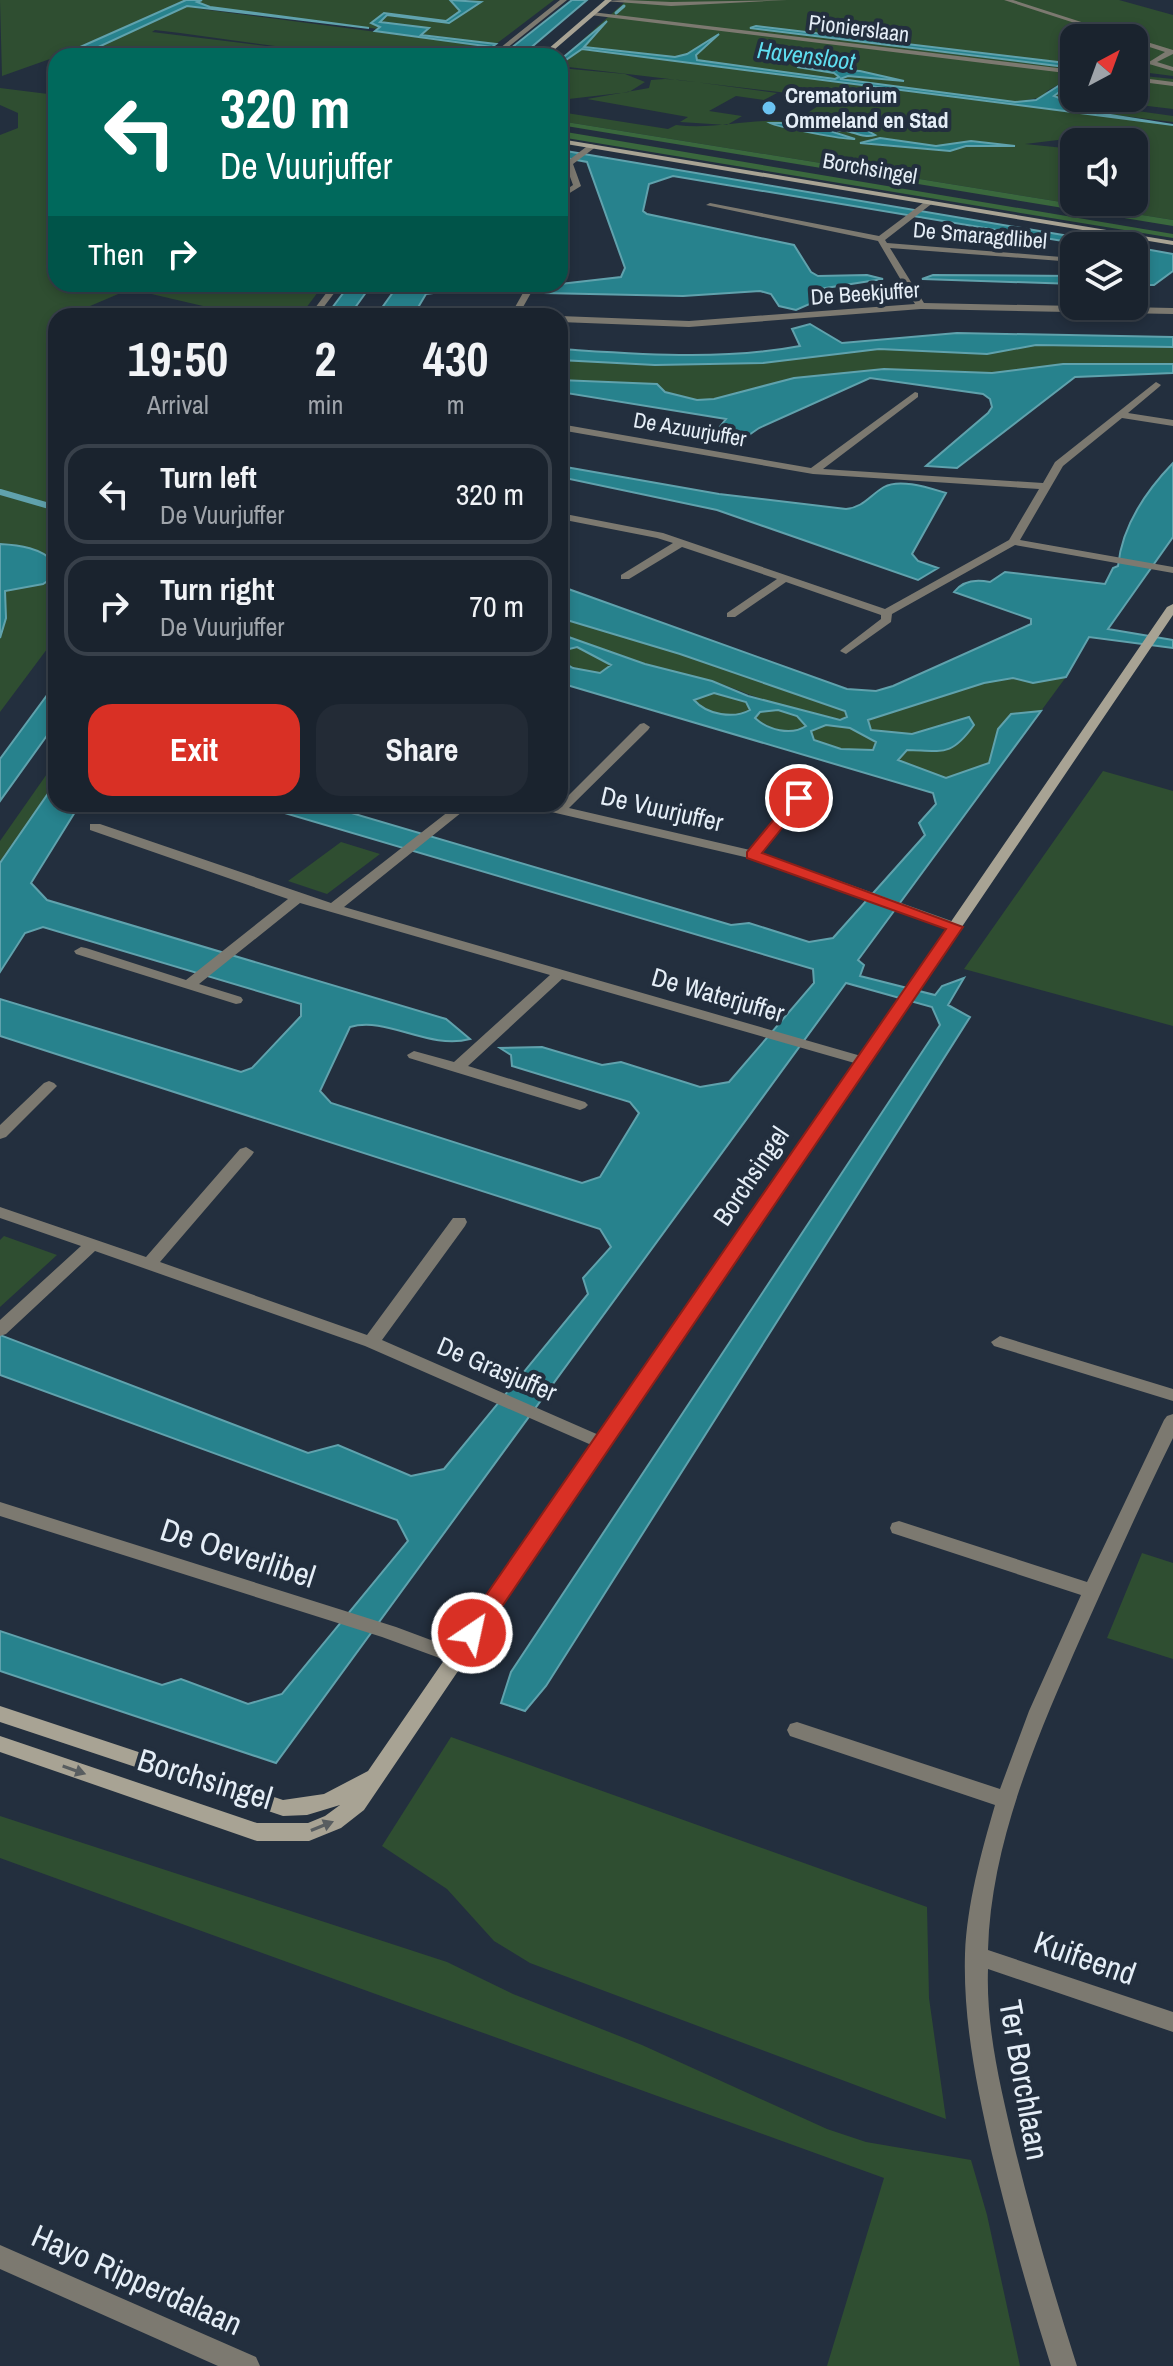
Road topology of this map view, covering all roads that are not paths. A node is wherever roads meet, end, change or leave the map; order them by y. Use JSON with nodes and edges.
{"nodes":[{"id":1,"x":564,"y":0,"type":"edge"},
{"id":2,"x":784,"y":0,"type":"edge"},
{"id":3,"x":1007,"y":0,"type":"edge"},
{"id":4,"x":608,"y":1,"type":"edge"},
{"id":5,"x":592,"y":14,"type":"junction"},
{"id":6,"x":1083,"y":24,"type":"edge"},
{"id":7,"x":1148,"y":44,"type":"edge"},
{"id":8,"x":503,"y":48,"type":"edge"},
{"id":9,"x":552,"y":48,"type":"edge"},
{"id":10,"x":1172,"y":52,"type":"edge"},
{"id":11,"x":1173,"y":69,"type":"edge"},
{"id":12,"x":1060,"y":70,"type":"edge"},
{"id":13,"x":1148,"y":81,"type":"edge"},
{"id":14,"x":1173,"y":84,"type":"edge"},
{"id":15,"x":568,"y":143,"type":"edge"},
{"id":16,"x":589,"y":149,"type":"junction"},
{"id":17,"x":568,"y":192,"type":"edge"},
{"id":18,"x":930,"y":202,"type":"junction"},
{"id":19,"x":709,"y":203,"type":"dead end"},
{"id":20,"x":882,"y":242,"type":"junction"},
{"id":21,"x":1173,"y":243,"type":"edge"},
{"id":22,"x":1060,"y":259,"type":"edge"},
{"id":23,"x":921,"y":306,"type":"junction"},
{"id":24,"x":1173,"y":311,"type":"edge"},
{"id":25,"x":568,"y":319,"type":"edge"},
{"id":26,"x":1156,"y":385,"type":"dead end"},
{"id":27,"x":915,"y":395,"type":"dead end"},
{"id":28,"x":1120,"y":415,"type":"junction"},
{"id":29,"x":1173,"y":423,"type":"edge"},
{"id":30,"x":568,"y":428,"type":"edge"},
{"id":31,"x":813,"y":471,"type":"junction"},
{"id":32,"x":1047,"y":486,"type":"junction"},
{"id":33,"x":568,"y":518,"type":"edge"},
{"id":34,"x":682,"y":542,"type":"junction"},
{"id":35,"x":1013,"y":542,"type":"junction"},
{"id":36,"x":1168,"y":569,"type":"edge"},
{"id":37,"x":625,"y":577,"type":"dead end"},
{"id":38,"x":784,"y":579,"type":"junction"},
{"id":39,"x":1173,"y":607,"type":"edge"},
{"id":40,"x":886,"y":613,"type":"junction"},
{"id":41,"x":731,"y":615,"type":"dead end"},
{"id":42,"x":846,"y":651,"type":"dead end"},
{"id":43,"x":644,"y":727,"type":"dead end"},
{"id":44,"x":815,"y":779,"type":"dead end"},
{"id":45,"x":568,"y":802,"type":"edge"},
{"id":46,"x":457,"y":812,"type":"edge"},
{"id":47,"x":568,"y":812,"type":"edge"},
{"id":48,"x":95,"y":827,"type":"dead end"},
{"id":49,"x":753,"y":855,"type":"junction"},
{"id":50,"x":298,"y":898,"type":"junction"},
{"id":51,"x":334,"y":908,"type":"junction"},
{"id":52,"x":955,"y":927,"type":"junction"},
{"id":53,"x":81,"y":951,"type":"dead end"},
{"id":54,"x":559,"y":974,"type":"junction"},
{"id":55,"x":193,"y":981,"type":"junction"},
{"id":56,"x":236,"y":1000,"type":"dead end"},
{"id":57,"x":414,"y":1055,"type":"dead end"},
{"id":58,"x":863,"y":1061,"type":"junction"},
{"id":59,"x":457,"y":1068,"type":"junction"},
{"id":60,"x":49,"y":1086,"type":"dead end"},
{"id":61,"x":580,"y":1105,"type":"dead end"},
{"id":62,"x":0,"y":1134,"type":"edge"},
{"id":63,"x":246,"y":1152,"type":"dead end"},
{"id":64,"x":0,"y":1212,"type":"edge"},
{"id":65,"x":459,"y":1222,"type":"dead end"},
{"id":66,"x":92,"y":1245,"type":"junction"},
{"id":67,"x":149,"y":1264,"type":"junction"},
{"id":68,"x":4,"y":1327,"type":"edge"},
{"id":69,"x":371,"y":1342,"type":"junction"},
{"id":70,"x":1000,"y":1342,"type":"dead end"},
{"id":71,"x":1173,"y":1395,"type":"edge"},
{"id":72,"x":1173,"y":1420,"type":"edge"},
{"id":73,"x":602,"y":1443,"type":"junction"},
{"id":74,"x":0,"y":1509,"type":"edge"},
{"id":75,"x":899,"y":1528,"type":"dead end"},
{"id":76,"x":1092,"y":1591,"type":"junction"},
{"id":77,"x":456,"y":1657,"type":"junction"},
{"id":78,"x":0,"y":1714,"type":"edge"},
{"id":79,"x":797,"y":1730,"type":"dead end"},
{"id":80,"x":0,"y":1744,"type":"edge"},
{"id":81,"x":375,"y":1776,"type":"junction"},
{"id":82,"x":1006,"y":1800,"type":"junction"},
{"id":83,"x":976,"y":1955,"type":"junction"},
{"id":84,"x":1173,"y":2022,"type":"edge"},
{"id":85,"x":0,"y":2257,"type":"edge"},
{"id":86,"x":247,"y":2366,"type":"edge"},
{"id":87,"x":1064,"y":2366,"type":"edge"}],
"edges":[{"from":1,"to":8,"type":"street"},
{"from":2,"to":4,"type":"street"},
{"from":3,"to":6,"type":"street"},
{"from":4,"to":5,"type":"main road"},
{"from":5,"to":9,"type":"main road"},
{"from":5,"to":12,"type":"street","name":"Pionierslaan"},
{"from":7,"to":10,"type":"street"},
{"from":10,"to":11,"type":"street"},
{"from":13,"to":14,"type":"street"},
{"from":15,"to":16,"type":"main road","name":"Borchsingel"},
{"from":16,"to":17,"type":"street"},
{"from":16,"to":18,"type":"main road","name":"Borchsingel"},
{"from":18,"to":20,"type":"street","name":"De Smaragdlibel"},
{"from":18,"to":21,"type":"main road","name":"Borchsingel"},
{"from":19,"to":20,"type":"street","name":"De Smaragdlibel"},
{"from":20,"to":22,"type":"street","name":"De Smaragdlibel"},
{"from":20,"to":23,"type":"street","name":"De Smaragdlibel"},
{"from":23,"to":24,"type":"street","name":"De Beekjuffer"},
{"from":23,"to":25,"type":"street","name":"De Beekjuffer"},
{"from":26,"to":28,"type":"street"},
{"from":27,"to":31,"type":"street"},
{"from":28,"to":29,"type":"street"},
{"from":28,"to":32,"type":"street"},
{"from":30,"to":31,"type":"street","name":"De Azuurjuffer"},
{"from":31,"to":32,"type":"street","name":"De Azuurjuffer"},
{"from":32,"to":35,"type":"street"},
{"from":33,"to":34,"type":"street"},
{"from":34,"to":37,"type":"street"},
{"from":34,"to":38,"type":"street"},
{"from":35,"to":36,"type":"street"},
{"from":35,"to":40,"type":"street"},
{"from":38,"to":40,"type":"street"},
{"from":38,"to":41,"type":"street"},
{"from":39,"to":52,"type":"main road","name":"Borchsingel"},
{"from":40,"to":42,"type":"street"},
{"from":43,"to":45,"type":"street","name":"De Vuurjuffer"},
{"from":44,"to":49,"type":"street","name":"De Vuurjuffer"},
{"from":46,"to":51,"type":"street"},
{"from":47,"to":49,"type":"street","name":"De Vuurjuffer"},
{"from":48,"to":50,"type":"street","name":"De Waterjuffer"},
{"from":49,"to":52,"type":"street","name":"De Vuurjuffer"},
{"from":50,"to":51,"type":"street","name":"De Waterjuffer"},
{"from":50,"to":55,"type":"street"},
{"from":51,"to":54,"type":"street","name":"De Waterjuffer"},
{"from":52,"to":58,"type":"main road","name":"Borchsingel"},
{"from":53,"to":55,"type":"street"},
{"from":54,"to":58,"type":"street","name":"De Waterjuffer"},
{"from":54,"to":59,"type":"street"},
{"from":55,"to":56,"type":"street"},
{"from":57,"to":59,"type":"street"},
{"from":58,"to":73,"type":"main road","name":"Borchsingel"},
{"from":59,"to":61,"type":"street"},
{"from":60,"to":62,"type":"street"},
{"from":63,"to":67,"type":"street"},
{"from":64,"to":66,"type":"street","name":"De Grasjuffer"},
{"from":65,"to":69,"type":"street"},
{"from":66,"to":67,"type":"street","name":"De Grasjuffer"},
{"from":66,"to":68,"type":"street"},
{"from":67,"to":69,"type":"street","name":"De Grasjuffer"},
{"from":69,"to":73,"type":"street","name":"De Grasjuffer"},
{"from":70,"to":71,"type":"street"},
{"from":72,"to":76,"type":"street","name":"Ter Borchlaan"},
{"from":73,"to":77,"type":"main road","name":"Borchsingel"},
{"from":74,"to":77,"type":"street","name":"De Oeverlibel"},
{"from":75,"to":76,"type":"street"},
{"from":76,"to":82,"type":"street","name":"Ter Borchlaan"},
{"from":77,"to":81,"type":"main road","name":"Borchsingel"},
{"from":78,"to":81,"type":"main road","name":"Borchsingel"},
{"from":79,"to":82,"type":"street"},
{"from":80,"to":81,"type":"main road","name":"Borchsingel","one_way":true},
{"from":82,"to":83,"type":"street","name":"Ter Borchlaan"},
{"from":83,"to":84,"type":"street","name":"Kuifeend"},
{"from":83,"to":87,"type":"street","name":"Ter Borchlaan"},
{"from":85,"to":86,"type":"street","name":"Hayo Ripperdalaan"}]}
